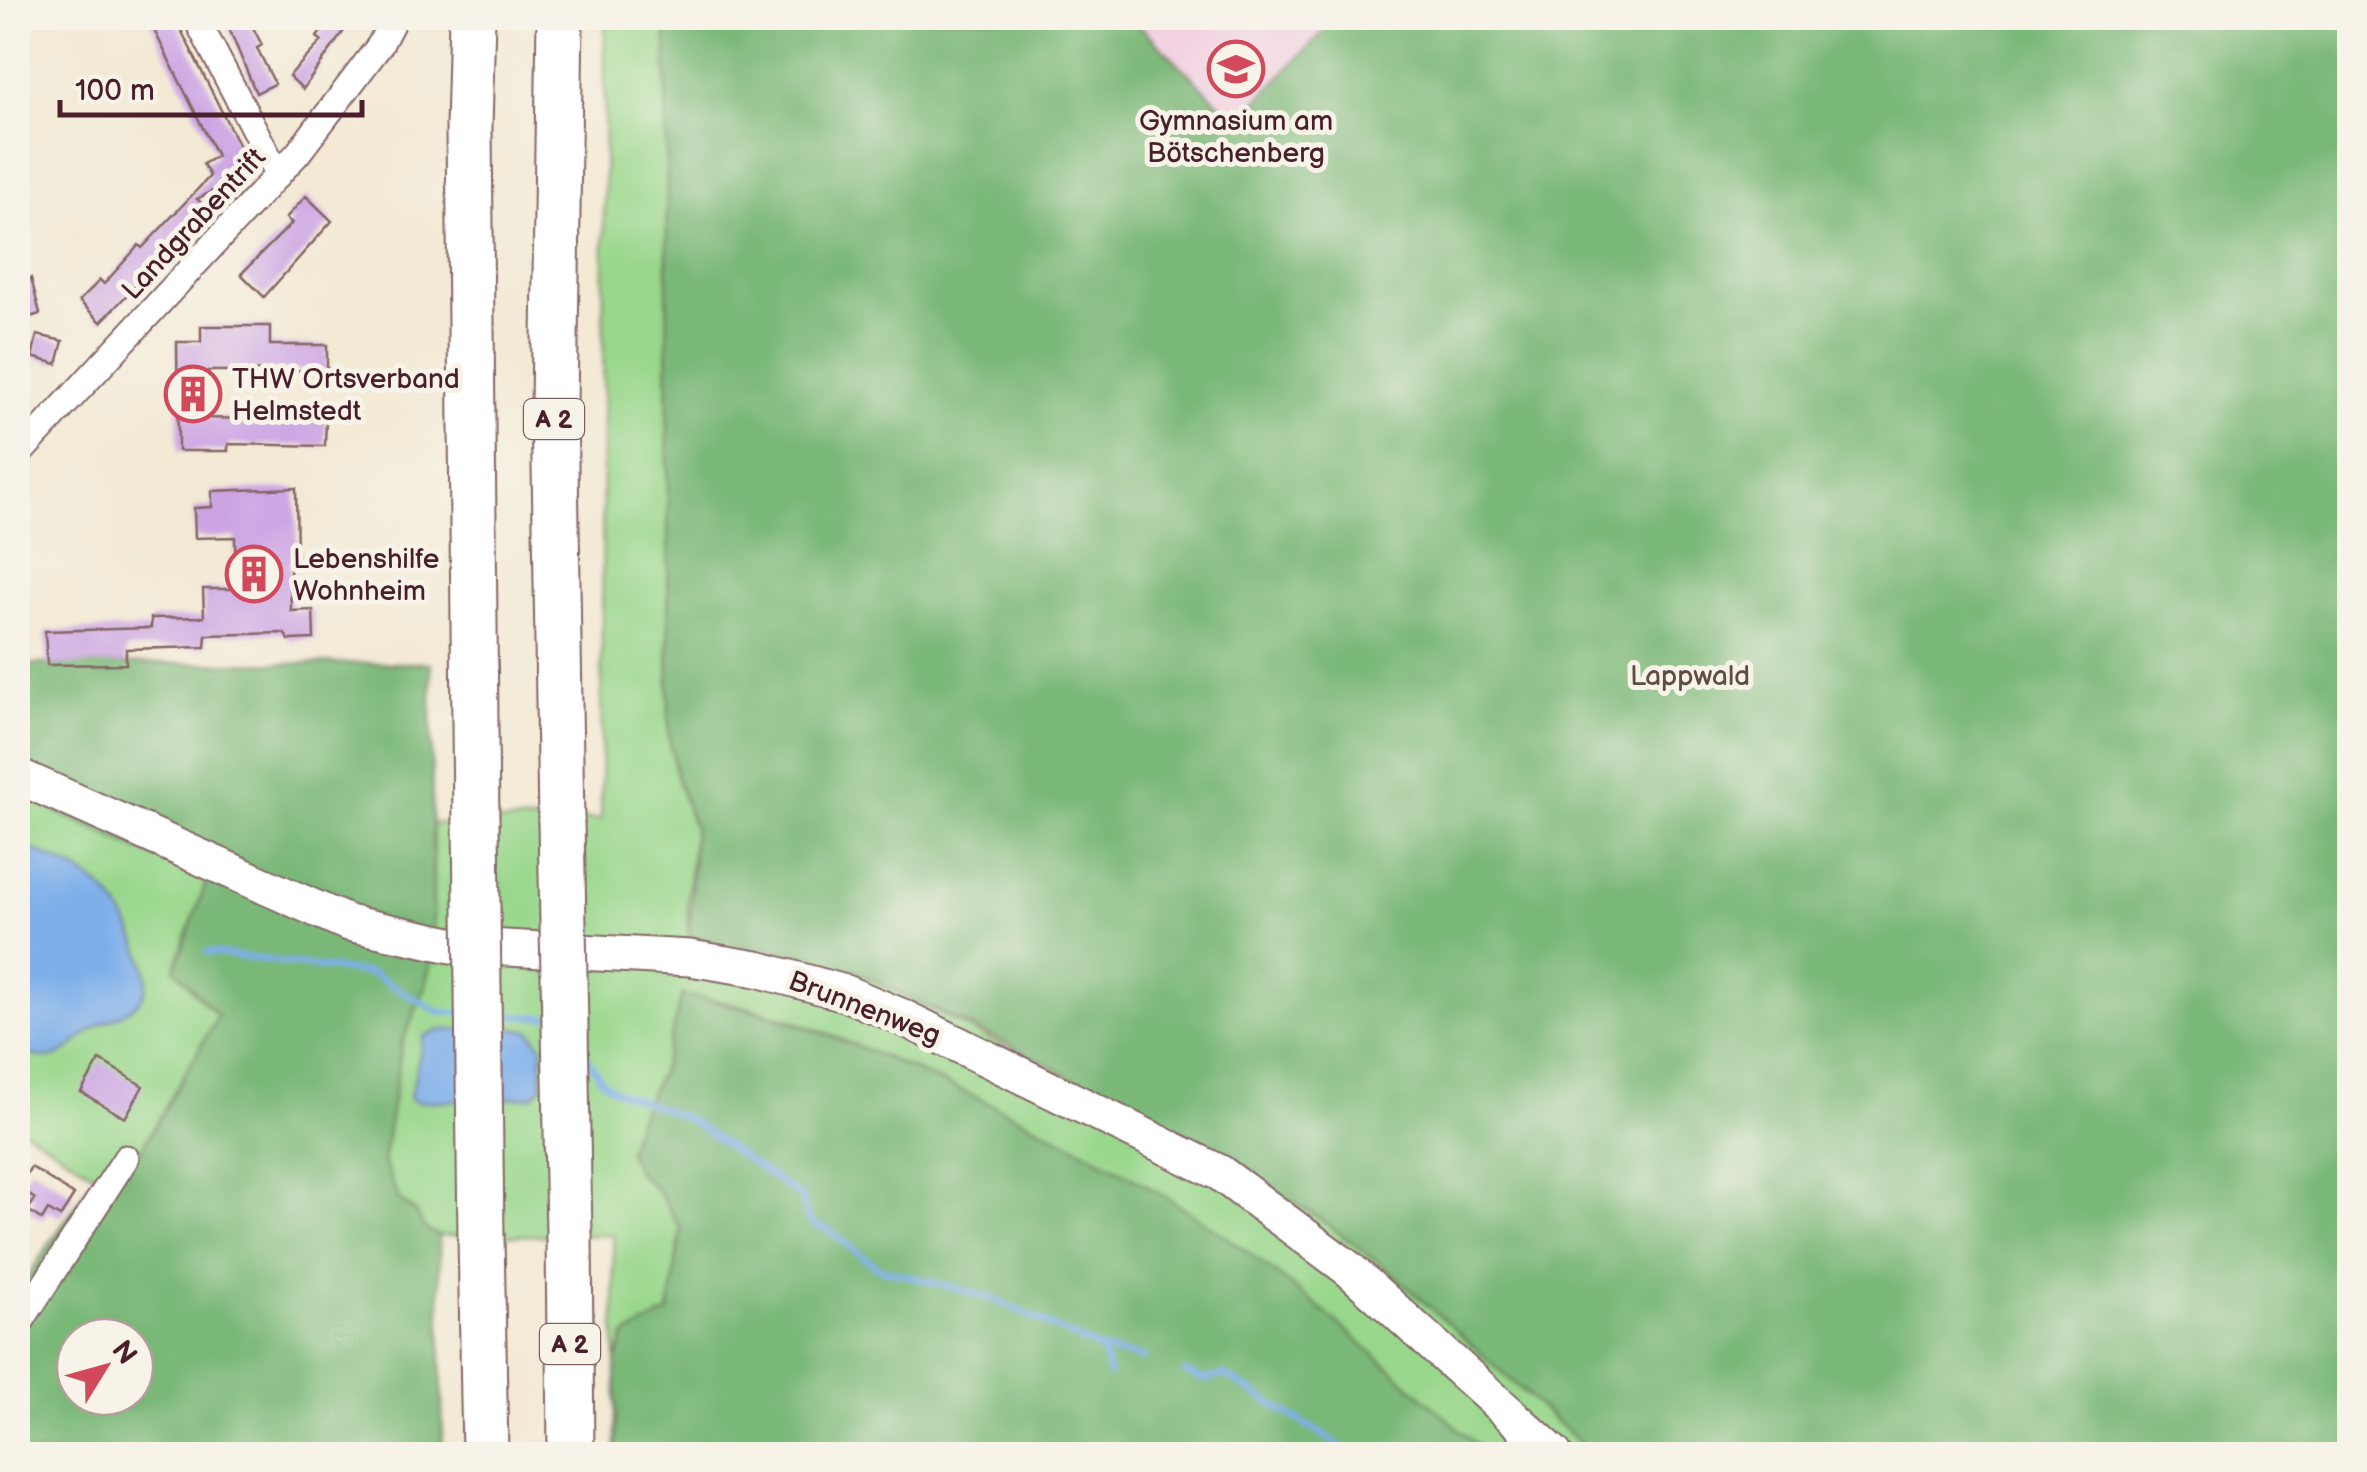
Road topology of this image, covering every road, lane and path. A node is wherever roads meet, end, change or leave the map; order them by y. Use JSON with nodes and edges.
{"nodes":[{"id":1,"x":196,"y":18,"type":"edge"},
{"id":2,"x":394,"y":18,"type":"edge"},
{"id":3,"x":472,"y":18,"type":"edge"},
{"id":4,"x":560,"y":18,"type":"edge"},
{"id":5,"x":278,"y":176,"type":"junction"},
{"id":6,"x":18,"y":455,"type":"edge"},
{"id":7,"x":18,"y":776,"type":"edge"},
{"id":8,"x":126,"y":1158,"type":"dead end"},
{"id":9,"x":18,"y":1326,"type":"edge"},
{"id":10,"x":485,"y":1454,"type":"edge"},
{"id":11,"x":571,"y":1454,"type":"edge"},
{"id":12,"x":1554,"y":1454,"type":"edge"}],
"edges":[{"from":1,"to":5,"type":"street"},
{"from":2,"to":5,"type":"street","name":"Landgrabentrift"},
{"from":3,"to":10,"type":"highway","bridge":true},
{"from":4,"to":11,"type":"highway","number":"A 2","bridge":true},
{"from":5,"to":6,"type":"street","name":"Landgrabentrift"},
{"from":7,"to":12,"type":"main road","name":"Brunnenweg"},
{"from":8,"to":9,"type":"street"}]}
